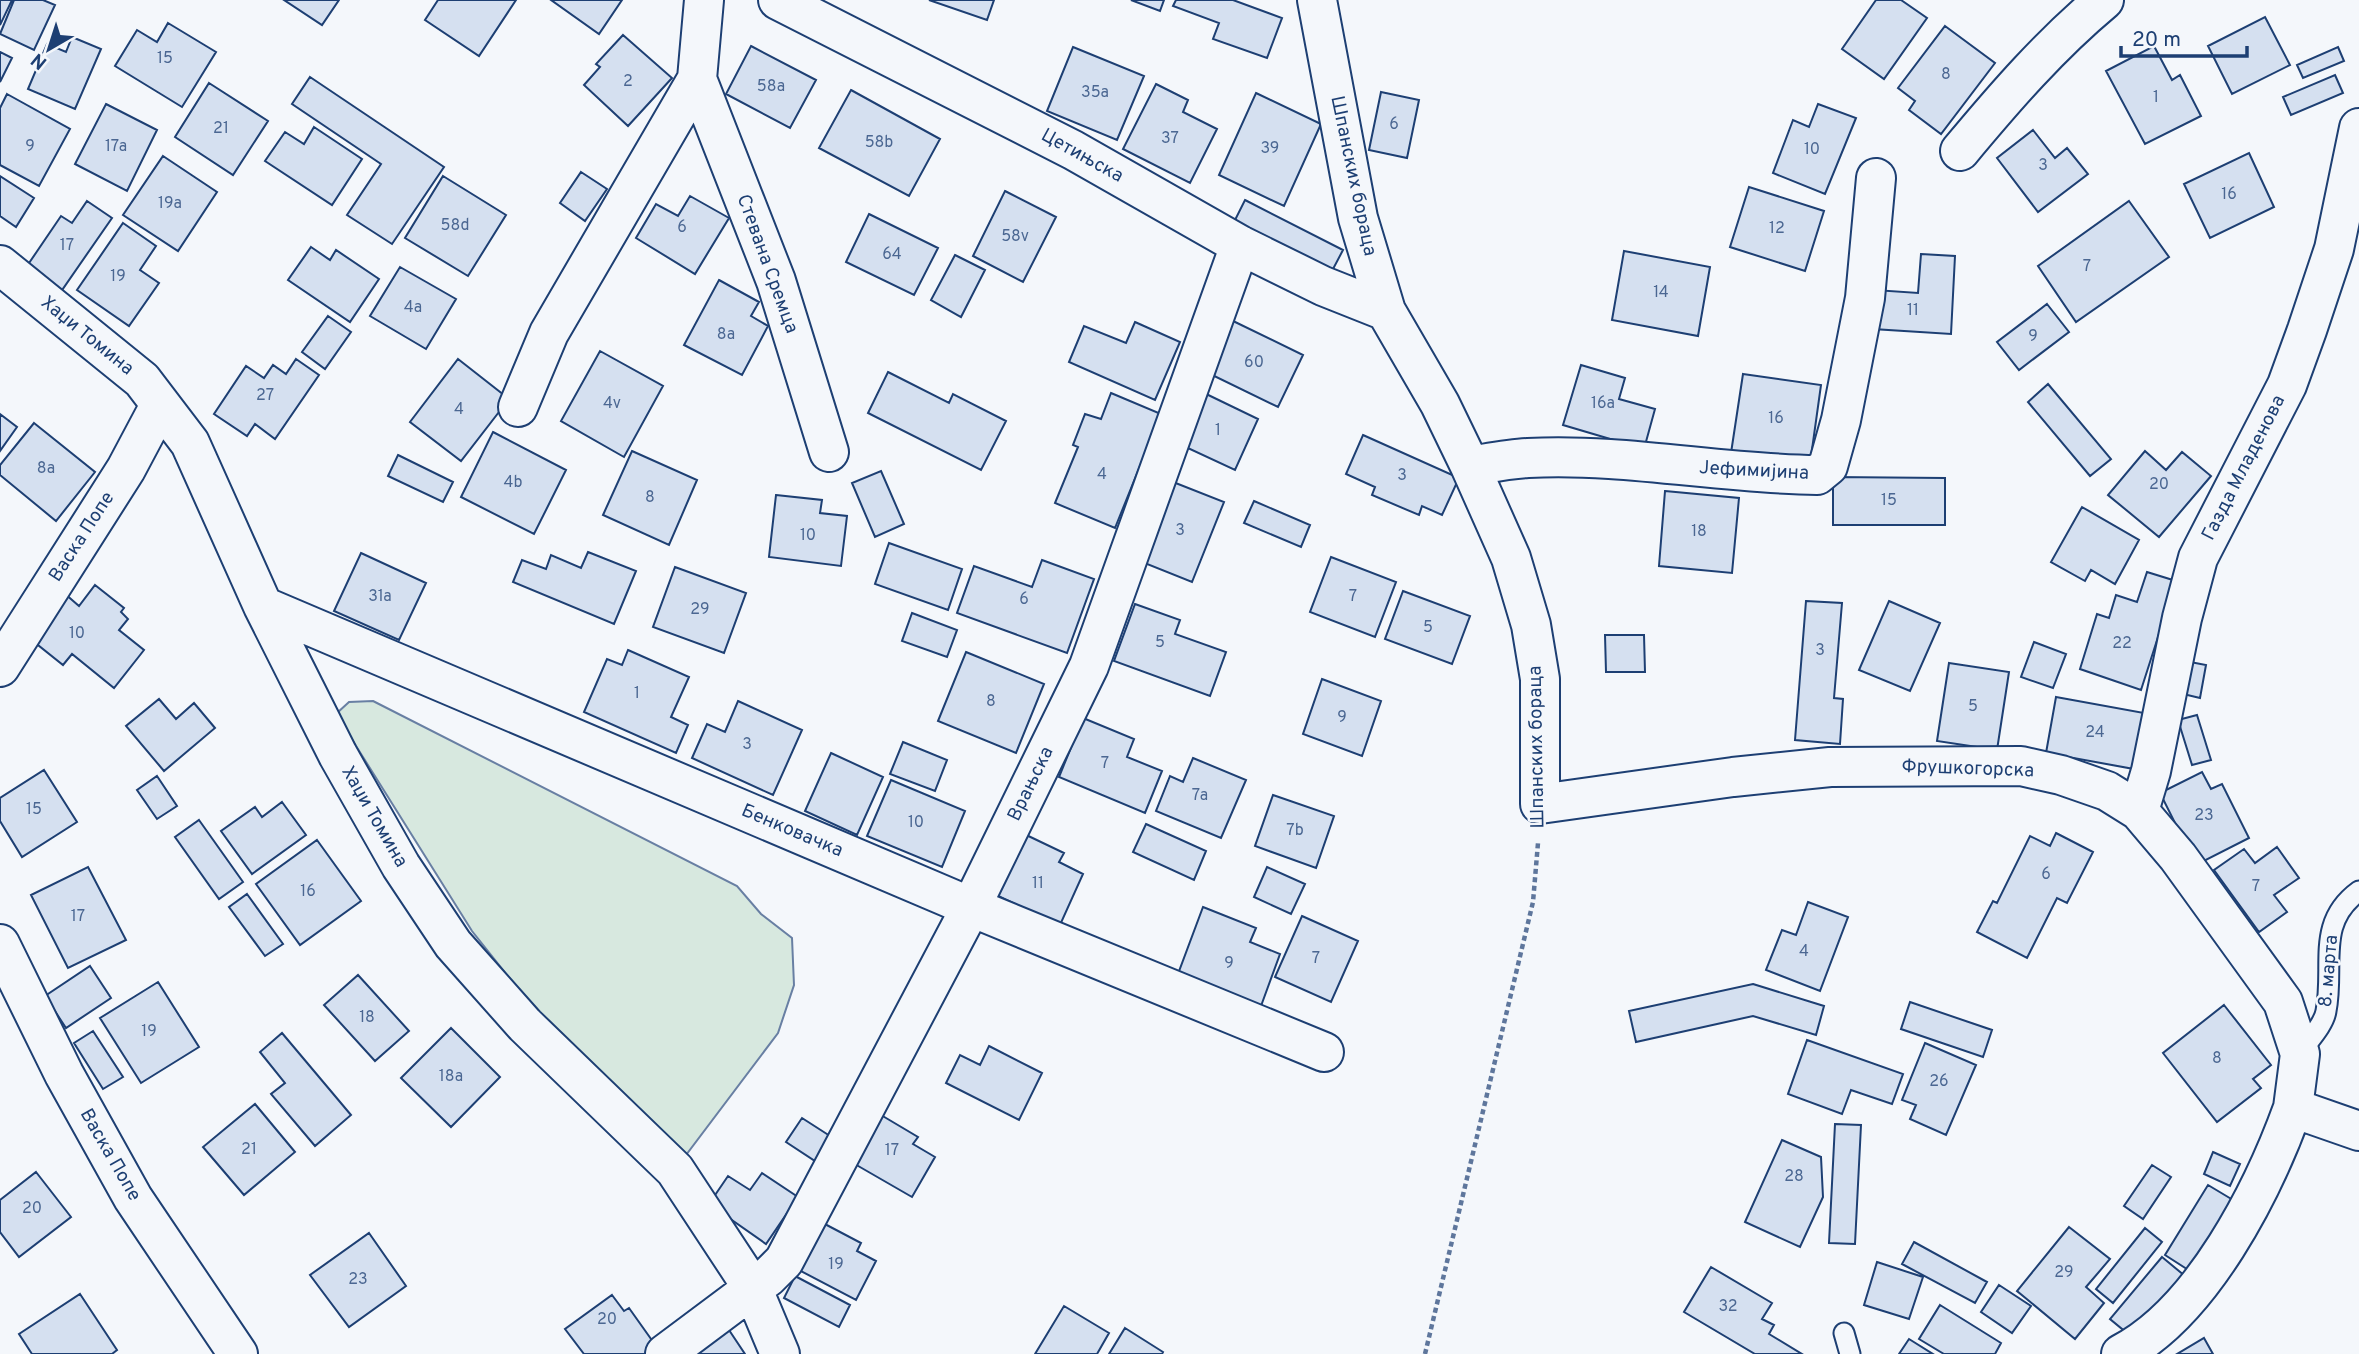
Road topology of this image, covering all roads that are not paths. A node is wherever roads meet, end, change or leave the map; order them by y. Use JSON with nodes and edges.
{"nodes":[{"id":1,"x":704,"y":0,"type":"edge"},
{"id":2,"x":778,"y":0,"type":"edge"},
{"id":3,"x":1317,"y":0,"type":"edge"},
{"id":4,"x":2104,"y":0,"type":"edge"},
{"id":5,"x":697,"y":79,"type":"junction"},
{"id":6,"x":2359,"y":128,"type":"edge"},
{"id":7,"x":1960,"y":150,"type":"dead end"},
{"id":8,"x":1876,"y":178,"type":"dead end"},
{"id":9,"x":1240,"y":245,"type":"junction"},
{"id":10,"x":0,"y":265,"type":"edge"},
{"id":11,"x":1385,"y":311,"type":"junction"},
{"id":12,"x":160,"y":405,"type":"junction"},
{"id":13,"x":518,"y":407,"type":"dead end"},
{"id":14,"x":829,"y":452,"type":"dead end"},
{"id":15,"x":1470,"y":466,"type":"junction"},
{"id":16,"x":262,"y":606,"type":"junction"},
{"id":17,"x":0,"y":667,"type":"edge"},
{"id":18,"x":1541,"y":804,"type":"joint"},
{"id":19,"x":2139,"y":811,"type":"junction"},
{"id":20,"x":2359,"y":891,"type":"edge"},
{"id":21,"x":971,"y":907,"type":"junction"},
{"id":22,"x":0,"y":944,"type":"edge"},
{"id":23,"x":1324,"y":1052,"type":"dead end"},
{"id":24,"x":2300,"y":1054,"type":"junction"},
{"id":25,"x":2293,"y":1108,"type":"junction"},
{"id":26,"x":2359,"y":1131,"type":"edge"},
{"id":27,"x":752,"y":1287,"type":"junction"},
{"id":28,"x":1844,"y":1333,"type":"dead end"},
{"id":29,"x":238,"y":1354,"type":"edge"},
{"id":30,"x":665,"y":1354,"type":"edge"},
{"id":31,"x":780,"y":1354,"type":"edge"},
{"id":32,"x":1850,"y":1354,"type":"edge"},
{"id":33,"x":2121,"y":1354,"type":"edge"}],
"edges":[{"from":1,"to":5,"type":"street","name":"Стевана Сремца"},
{"from":2,"to":9,"type":"street","name":"Цетињска"},
{"from":3,"to":11,"type":"street","name":"Шпанских бораца"},
{"from":4,"to":7,"type":"street"},
{"from":5,"to":13,"type":"street","name":"Стевана Сремца"},
{"from":5,"to":14,"type":"street","name":"Стевана Сремца"},
{"from":6,"to":19,"type":"street","name":"Газда Младенова"},
{"from":8,"to":15,"type":"street","name":"Јефимијина"},
{"from":9,"to":11,"type":"street","name":"Цетињска"},
{"from":9,"to":21,"type":"street","name":"Врањска"},
{"from":10,"to":12,"type":"street","name":"Хаџи Томина"},
{"from":11,"to":15,"type":"street","name":"Шпанских бораца"},
{"from":12,"to":16,"type":"street","name":"Хаџи Томина"},
{"from":12,"to":17,"type":"street","name":"Васка Попе"},
{"from":15,"to":18,"type":"street","name":"Шпанских бораца"},
{"from":16,"to":21,"type":"street","name":"Бенковачка"},
{"from":16,"to":27,"type":"street","name":"Хаџи Томина"},
{"from":18,"to":19,"type":"street","name":"Фрушкогорска"},
{"from":19,"to":24,"type":"street","name":"Фрушкогорска"},
{"from":20,"to":24,"type":"lane","name":"8. марта"},
{"from":21,"to":23,"type":"street","name":"Бенковачка"},
{"from":21,"to":27,"type":"street","name":"Врањска"},
{"from":22,"to":29,"type":"street","name":"Васка Попе"},
{"from":24,"to":25,"type":"street","name":"Фрушкогорска"},
{"from":25,"to":26,"type":"street"},
{"from":25,"to":33,"type":"street"},
{"from":27,"to":30,"type":"street","name":"Врањска"},
{"from":27,"to":31,"type":"street","name":"Хаџи Томина"},
{"from":28,"to":32,"type":"lane"}]}
